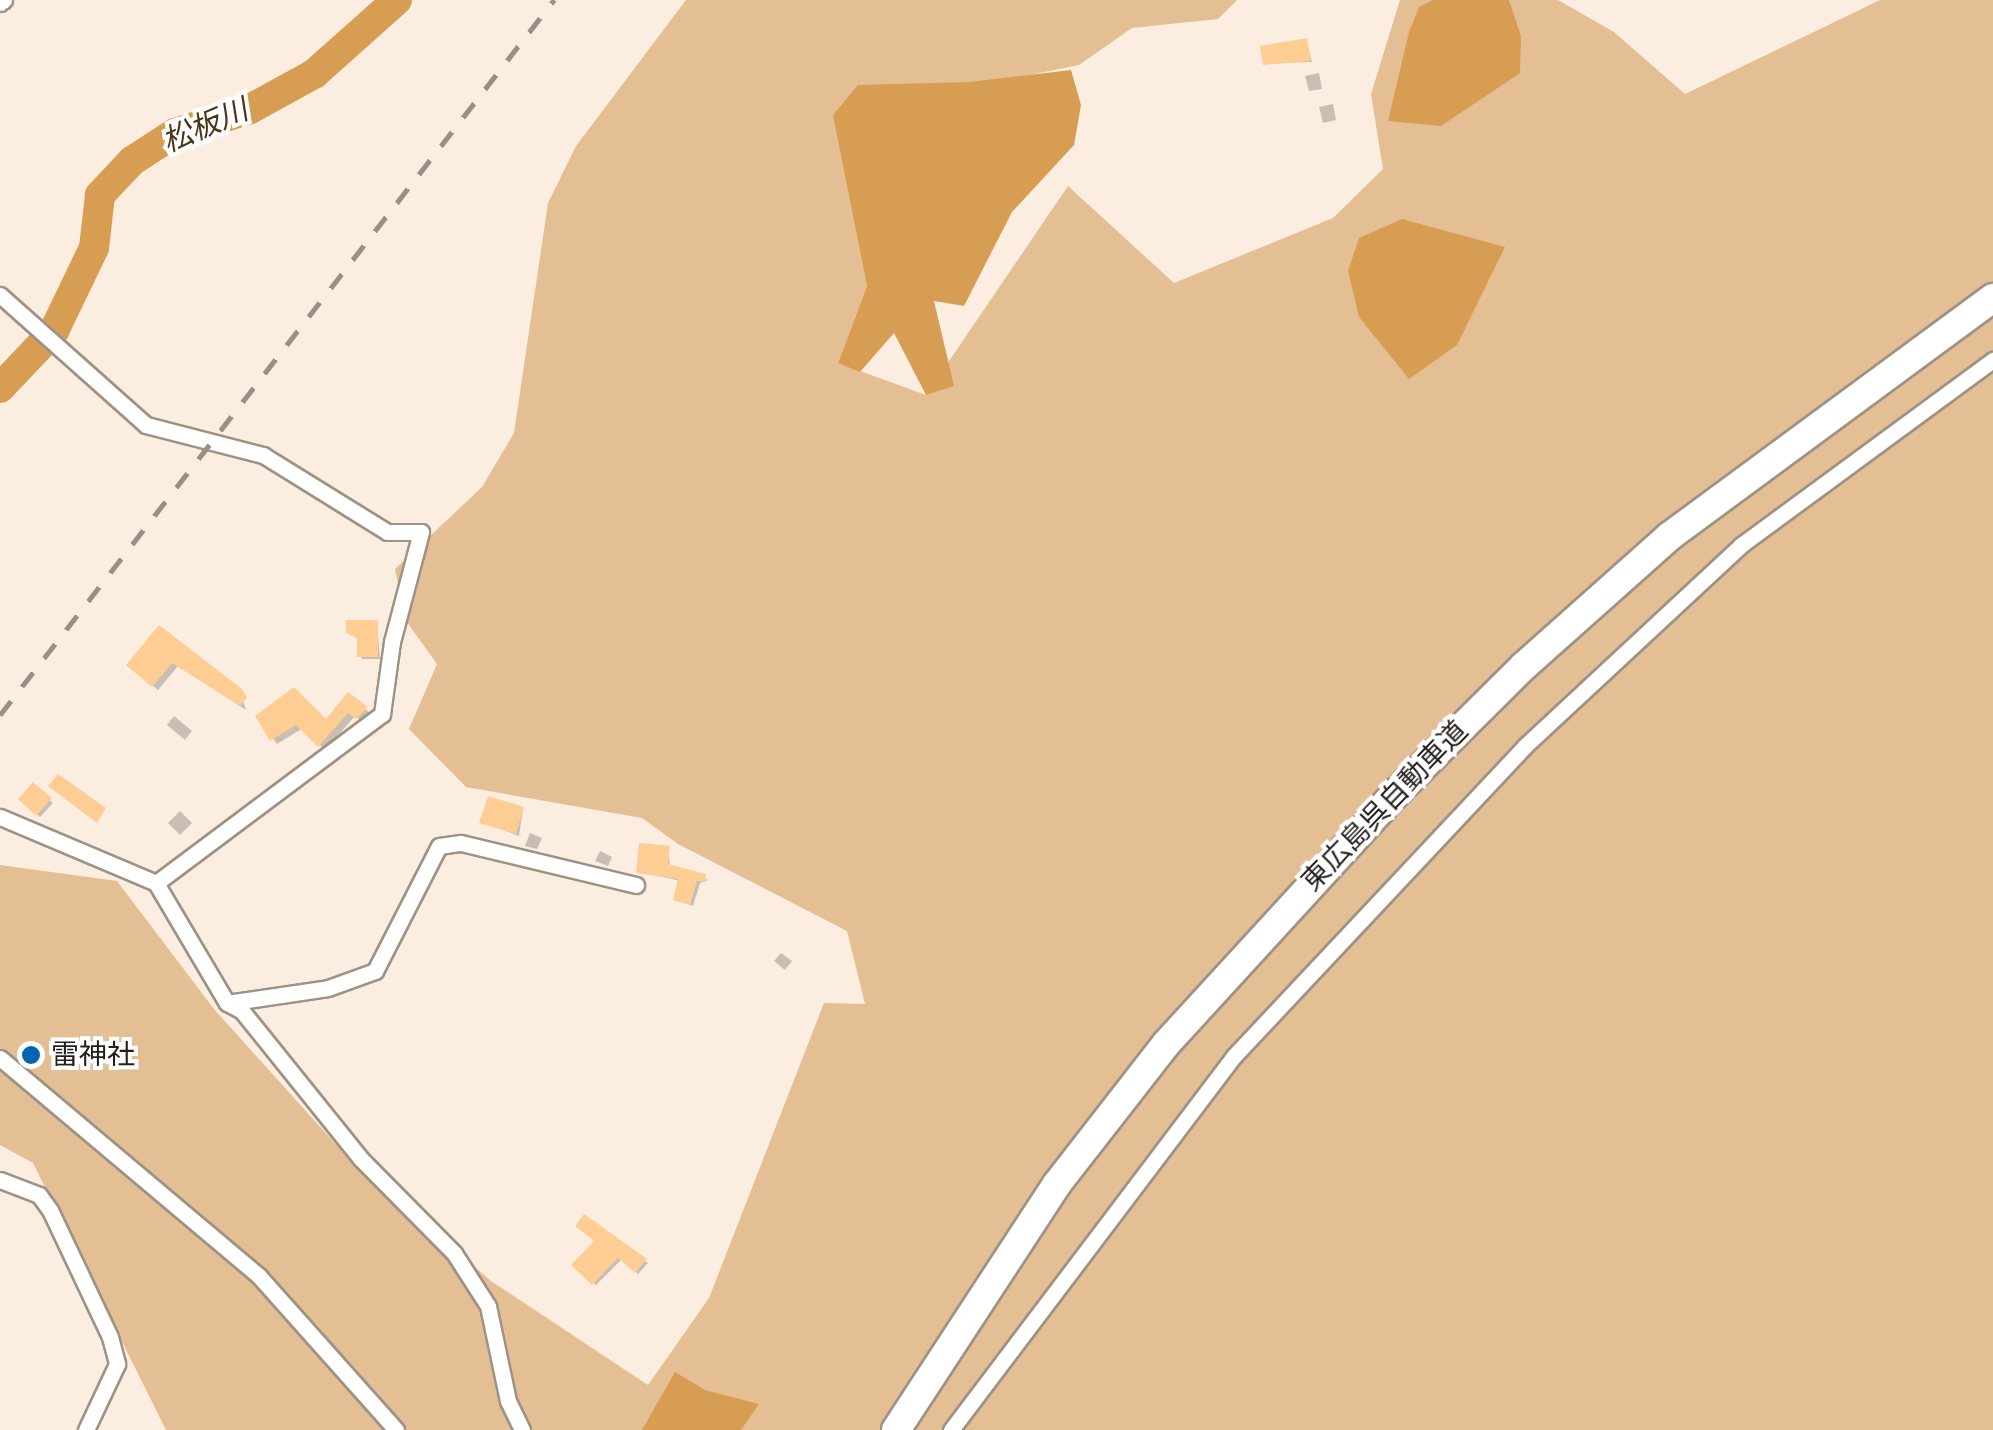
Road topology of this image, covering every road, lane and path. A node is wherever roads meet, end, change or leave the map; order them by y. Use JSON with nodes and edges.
{"nodes":[{"id":1,"x":0,"y":295,"type":"edge"},
{"id":2,"x":1993,"y":298,"type":"edge"},
{"id":3,"x":1993,"y":360,"type":"edge"},
{"id":4,"x":0,"y":817,"type":"edge"},
{"id":5,"x":156,"y":884,"type":"junction"},
{"id":6,"x":636,"y":885,"type":"dead end"},
{"id":7,"x":227,"y":1003,"type":"junction"},
{"id":8,"x":0,"y":1058,"type":"edge"},
{"id":9,"x":0,"y":1180,"type":"edge"},
{"id":10,"x":86,"y":1430,"type":"edge"},
{"id":11,"x":396,"y":1430,"type":"edge"},
{"id":12,"x":522,"y":1430,"type":"edge"},
{"id":13,"x":896,"y":1430,"type":"edge"},
{"id":14,"x":951,"y":1430,"type":"edge"}],
"edges":[{"from":1,"to":5,"type":"street"},
{"from":2,"to":13,"type":"highway","name":"東広島呉自動車道"},
{"from":3,"to":14,"type":"street"},
{"from":4,"to":5,"type":"street"},
{"from":5,"to":7,"type":"street"},
{"from":6,"to":7,"type":"street"},
{"from":7,"to":12,"type":"street"},
{"from":8,"to":11,"type":"street"},
{"from":9,"to":10,"type":"street"}]}
